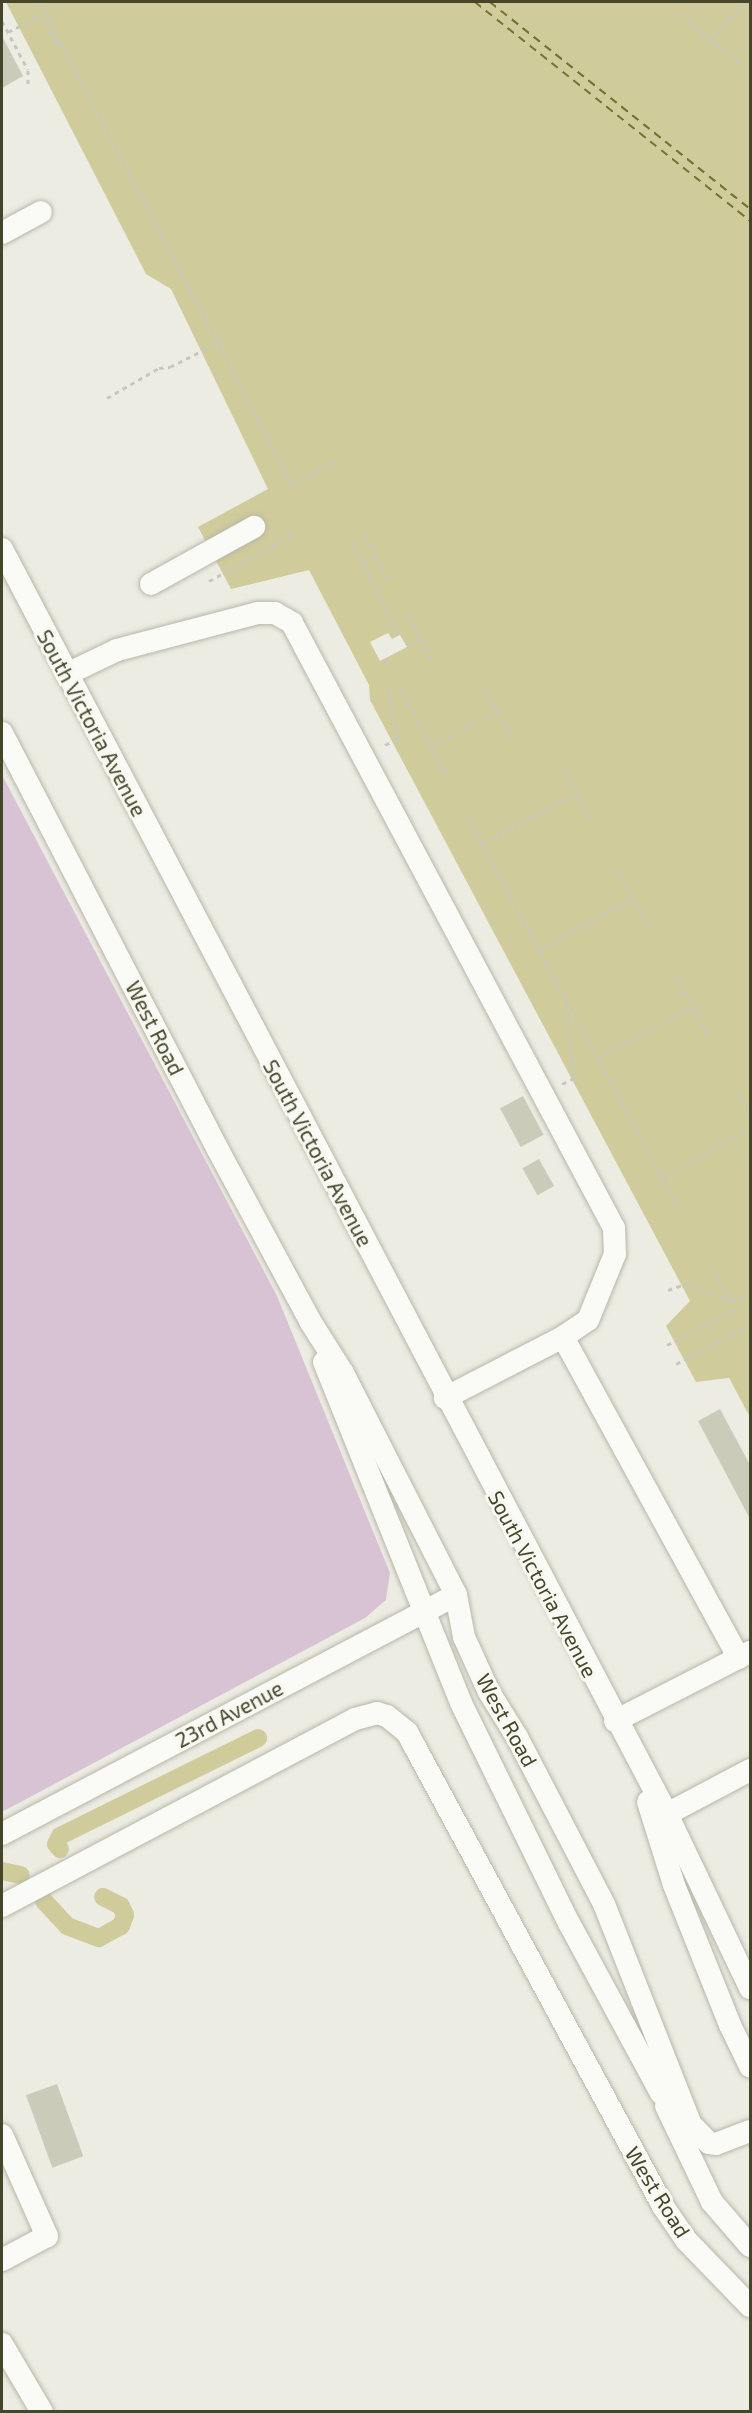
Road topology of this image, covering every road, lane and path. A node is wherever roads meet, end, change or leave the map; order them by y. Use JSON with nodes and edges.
{"nodes":[{"id":1,"x":40,"y":2,"type":"edge"},
{"id":2,"x":744,"y":2,"type":"edge"},
{"id":3,"x":681,"y":14,"type":"dead end"},
{"id":4,"x":2,"y":21,"type":"edge"},
{"id":5,"x":8,"y":32,"type":"junction"},
{"id":6,"x":60,"y":40,"type":"junction"},
{"id":7,"x":712,"y":40,"type":"junction"},
{"id":8,"x":741,"y":64,"type":"dead end"},
{"id":9,"x":28,"y":85,"type":"dead end"},
{"id":10,"x":41,"y":212,"type":"dead end"},
{"id":11,"x":2,"y":233,"type":"edge"},
{"id":12,"x":221,"y":342,"type":"junction"},
{"id":13,"x":107,"y":398,"type":"dead end"},
{"id":14,"x":335,"y":462,"type":"dead end"},
{"id":15,"x":254,"y":527,"type":"dead end"},
{"id":16,"x":293,"y":535,"type":"dead end"},
{"id":17,"x":365,"y":535,"type":"dead end"},
{"id":18,"x":351,"y":542,"type":"dead end"},
{"id":19,"x":2,"y":549,"type":"edge"},
{"id":20,"x":377,"y":556,"type":"junction"},
{"id":21,"x":363,"y":564,"type":"junction"},
{"id":22,"x":388,"y":579,"type":"dead end"},
{"id":23,"x":209,"y":581,"type":"dead end"},
{"id":24,"x":151,"y":584,"type":"dead end"},
{"id":25,"x":409,"y":615,"type":"dead end"},
{"id":26,"x":400,"y":635,"type":"dead end"},
{"id":27,"x":420,"y":638,"type":"junction"},
{"id":28,"x":406,"y":645,"type":"dead end"},
{"id":29,"x":385,"y":658,"type":"dead end"},
{"id":30,"x":433,"y":662,"type":"dead end"},
{"id":31,"x":388,"y":663,"type":"dead end"},
{"id":32,"x":67,"y":674,"type":"junction"},
{"id":33,"x":387,"y":685,"type":"dead end"},
{"id":34,"x":401,"y":687,"type":"dead end"},
{"id":35,"x":484,"y":687,"type":"dead end"},
{"id":36,"x":497,"y":711,"type":"junction"},
{"id":37,"x":2,"y":733,"type":"edge"},
{"id":38,"x":511,"y":737,"type":"dead end"},
{"id":39,"x":385,"y":745,"type":"dead end"},
{"id":40,"x":432,"y":746,"type":"junction"},
{"id":41,"x":563,"y":766,"type":"dead end"},
{"id":42,"x":446,"y":772,"type":"dead end"},
{"id":43,"x":577,"y":793,"type":"junction"},
{"id":44,"x":468,"y":817,"type":"dead end"},
{"id":45,"x":592,"y":822,"type":"dead end"},
{"id":46,"x":482,"y":844,"type":"junction"},
{"id":47,"x":618,"y":870,"type":"dead end"},
{"id":48,"x":633,"y":898,"type":"junction"},
{"id":49,"x":650,"y":928,"type":"dead end"},
{"id":50,"x":539,"y":950,"type":"junction"},
{"id":51,"x":676,"y":975,"type":"dead end"},
{"id":52,"x":566,"y":1000,"type":"junction"},
{"id":53,"x":693,"y":1007,"type":"junction"},
{"id":54,"x":710,"y":1039,"type":"dead end"},
{"id":55,"x":598,"y":1058,"type":"junction"},
{"id":56,"x":562,"y":1084,"type":"dead end"},
{"id":57,"x":738,"y":1092,"type":"dead end"},
{"id":58,"x":750,"y":1114,"type":"edge"},
{"id":59,"x":750,"y":1129,"type":"edge"},
{"id":60,"x":663,"y":1178,"type":"junction"},
{"id":61,"x":681,"y":1213,"type":"dead end"},
{"id":62,"x":714,"y":1269,"type":"dead end"},
{"id":63,"x":668,"y":1290,"type":"dead end"},
{"id":64,"x":750,"y":1294,"type":"edge"},
{"id":65,"x":731,"y":1301,"type":"junction"},
{"id":66,"x":738,"y":1308,"type":"dead end"},
{"id":67,"x":310,"y":1321,"type":"junction"},
{"id":68,"x":747,"y":1328,"type":"dead end"},
{"id":69,"x":563,"y":1337,"type":"junction"},
{"id":70,"x":667,"y":1345,"type":"dead end"},
{"id":71,"x":676,"y":1364,"type":"dead end"},
{"id":72,"x":445,"y":1398,"type":"junction"},
{"id":73,"x":412,"y":1584,"type":"junction"},
{"id":74,"x":456,"y":1595,"type":"junction"},
{"id":75,"x":422,"y":1611,"type":"junction"},
{"id":76,"x":390,"y":1629,"type":"junction"},
{"id":77,"x":745,"y":1655,"type":"edge"},
{"id":78,"x":615,"y":1720,"type":"junction"},
{"id":79,"x":635,"y":1758,"type":"junction"},
{"id":80,"x":750,"y":1770,"type":"edge"},
{"id":81,"x":667,"y":1814,"type":"junction"},
{"id":82,"x":2,"y":1834,"type":"edge"},
{"id":83,"x":2,"y":1906,"type":"edge"},
{"id":84,"x":750,"y":1988,"type":"edge"},
{"id":85,"x":750,"y":2066,"type":"edge"},
{"id":86,"x":661,"y":2093,"type":"junction"},
{"id":87,"x":692,"y":2125,"type":"junction"},
{"id":88,"x":750,"y":2131,"type":"edge"},
{"id":89,"x":2,"y":2135,"type":"edge"},
{"id":90,"x":750,"y":2246,"type":"edge"},
{"id":91,"x":2,"y":2260,"type":"edge"},
{"id":92,"x":750,"y":2306,"type":"edge"},
{"id":93,"x":2,"y":2344,"type":"edge"},
{"id":94,"x":42,"y":2412,"type":"edge"}],
"edges":[{"from":1,"to":6,"type":"path"},
{"from":2,"to":7,"type":"path"},
{"from":3,"to":7,"type":"path"},
{"from":4,"to":5,"type":"path"},
{"from":5,"to":6,"type":"path"},
{"from":5,"to":9,"type":"path"},
{"from":6,"to":12,"type":"path"},
{"from":7,"to":8,"type":"path"},
{"from":10,"to":11,"type":"street"},
{"from":12,"to":13,"type":"path"},
{"from":12,"to":14,"type":"path"},
{"from":15,"to":24,"type":"street"},
{"from":16,"to":23,"type":"path"},
{"from":17,"to":20,"type":"path"},
{"from":18,"to":21,"type":"path"},
{"from":19,"to":32,"type":"street","name":"South Victoria Avenue"},
{"from":20,"to":21,"type":"path"},
{"from":20,"to":22,"type":"path"},
{"from":21,"to":26,"type":"path"},
{"from":25,"to":27,"type":"path"},
{"from":27,"to":28,"type":"path"},
{"from":27,"to":30,"type":"path"},
{"from":29,"to":31,"type":"path"},
{"from":32,"to":69,"type":"street"},
{"from":32,"to":72,"type":"street","name":"South Victoria Avenue"},
{"from":33,"to":39,"type":"path"},
{"from":34,"to":40,"type":"path"},
{"from":35,"to":36,"type":"path"},
{"from":36,"to":38,"type":"path"},
{"from":36,"to":40,"type":"path"},
{"from":37,"to":67,"type":"street","name":"West Road"},
{"from":40,"to":42,"type":"path"},
{"from":41,"to":43,"type":"path"},
{"from":43,"to":45,"type":"path"},
{"from":43,"to":46,"type":"path"},
{"from":44,"to":46,"type":"path"},
{"from":46,"to":50,"type":"path"},
{"from":47,"to":48,"type":"path"},
{"from":48,"to":49,"type":"path"},
{"from":48,"to":50,"type":"path"},
{"from":50,"to":52,"type":"path"},
{"from":51,"to":53,"type":"path"},
{"from":52,"to":55,"type":"path"},
{"from":52,"to":56,"type":"path"},
{"from":53,"to":54,"type":"path"},
{"from":53,"to":55,"type":"path"},
{"from":55,"to":60,"type":"path"},
{"from":57,"to":58,"type":"path"},
{"from":59,"to":60,"type":"path"},
{"from":60,"to":61,"type":"path"},
{"from":62,"to":65,"type":"path"},
{"from":63,"to":65,"type":"path"},
{"from":64,"to":65,"type":"path"},
{"from":66,"to":70,"type":"path"},
{"from":67,"to":73,"type":"street","name":"West Road"},
{"from":67,"to":74,"type":"street","name":"West Road"},
{"from":68,"to":71,"type":"path"},
{"from":69,"to":72,"type":"street"},
{"from":69,"to":77,"type":"street"},
{"from":72,"to":78,"type":"street","name":"South Victoria Avenue"},
{"from":73,"to":75,"type":"street","name":"West Road"},
{"from":73,"to":76,"type":"street"},
{"from":74,"to":75,"type":"street","name":"23rd Avenue"},
{"from":74,"to":87,"type":"street","name":"West Road"},
{"from":75,"to":76,"type":"street","name":"23rd Avenue"},
{"from":75,"to":86,"type":"street","name":"West Road"},
{"from":76,"to":82,"type":"street","name":"23rd Avenue"},
{"from":77,"to":78,"type":"street"},
{"from":78,"to":79,"type":"street","name":"South Victoria Avenue"},
{"from":79,"to":81,"type":"street","name":"South Victoria Avenue"},
{"from":79,"to":85,"type":"street","name":"South Victoria Avenue"},
{"from":80,"to":81,"type":"street"},
{"from":81,"to":84,"type":"street","name":"South Victoria Avenue"},
{"from":83,"to":92,"type":"street","name":"West Road"},
{"from":86,"to":87,"type":"street","name":"West Road"},
{"from":86,"to":90,"type":"street","name":"West Road"},
{"from":87,"to":88,"type":"street","name":"West Road"},
{"from":89,"to":91,"type":"street"},
{"from":93,"to":94,"type":"street"}]}
